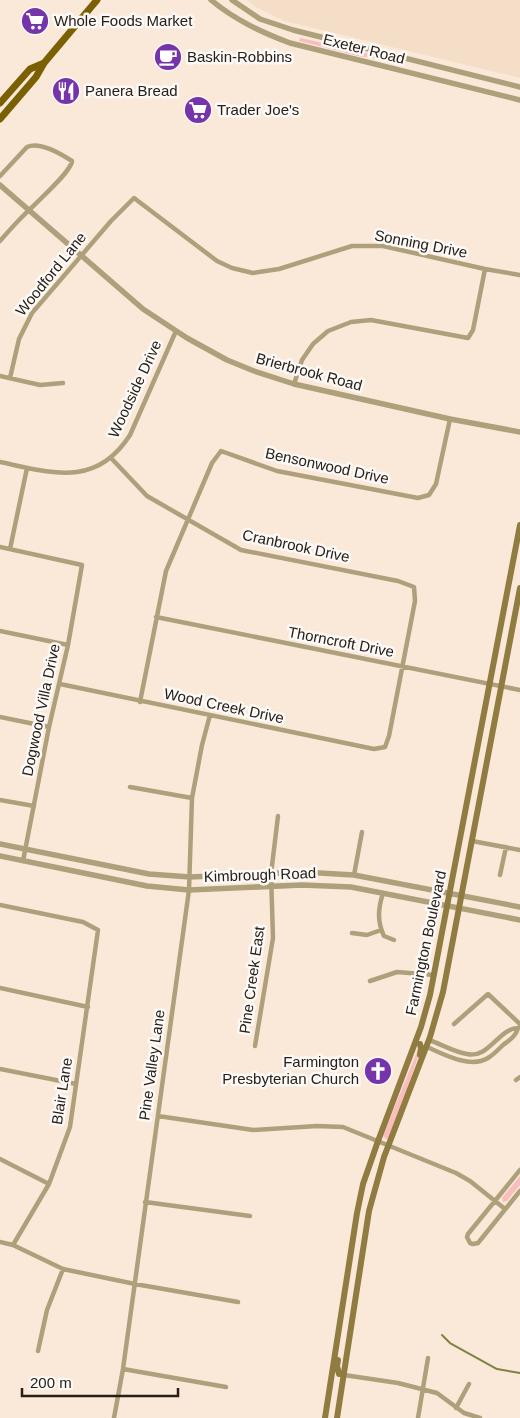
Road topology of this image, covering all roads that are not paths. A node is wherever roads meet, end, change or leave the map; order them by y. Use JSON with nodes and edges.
{"nodes":[{"id":1,"x":96,"y":0,"type":"edge"},
{"id":2,"x":211,"y":0,"type":"edge"},
{"id":3,"x":232,"y":0,"type":"edge"},
{"id":4,"x":44,"y":63,"type":"junction"},
{"id":5,"x":520,"y":87,"type":"edge"},
{"id":6,"x":520,"y":100,"type":"edge"},
{"id":7,"x":0,"y":103,"type":"edge"},
{"id":8,"x":0,"y":119,"type":"edge"},
{"id":9,"x":0,"y":176,"type":"edge"},
{"id":10,"x":0,"y":186,"type":"edge"},
{"id":11,"x":134,"y":198,"type":"joint"},
{"id":12,"x":29,"y":210,"type":"junction"},
{"id":13,"x":0,"y":241,"type":"edge"},
{"id":14,"x":81,"y":256,"type":"junction"},
{"id":15,"x":485,"y":270,"type":"junction"},
{"id":16,"x":520,"y":276,"type":"edge"},
{"id":17,"x":176,"y":331,"type":"junction"},
{"id":18,"x":0,"y":376,"type":"edge"},
{"id":19,"x":10,"y":378,"type":"junction"},
{"id":20,"x":63,"y":382,"type":"dead end"},
{"id":21,"x":294,"y":384,"type":"junction"},
{"id":22,"x":450,"y":419,"type":"junction"},
{"id":23,"x":520,"y":432,"type":"edge"},
{"id":24,"x":111,"y":458,"type":"junction"},
{"id":25,"x":0,"y":462,"type":"edge"},
{"id":26,"x":27,"y":468,"type":"junction"},
{"id":27,"x":188,"y":521,"type":"junction"},
{"id":28,"x":520,"y":525,"type":"edge"},
{"id":29,"x":0,"y":547,"type":"edge"},
{"id":30,"x":10,"y":549,"type":"junction"},
{"id":31,"x":520,"y":588,"type":"edge"},
{"id":32,"x":506,"y":601,"type":"junction"},
{"id":33,"x":519,"y":604,"type":"edge"},
{"id":34,"x":156,"y":617,"type":"junction"},
{"id":35,"x":0,"y":632,"type":"edge"},
{"id":36,"x":68,"y":645,"type":"junction"},
{"id":37,"x":402,"y":667,"type":"junction"},
{"id":38,"x":60,"y":684,"type":"junction"},
{"id":39,"x":490,"y":684,"type":"junction"},
{"id":40,"x":501,"y":686,"type":"junction"},
{"id":41,"x":520,"y":690,"type":"edge"},
{"id":42,"x":140,"y":702,"type":"junction"},
{"id":43,"x":210,"y":714,"type":"junction"},
{"id":44,"x":0,"y":718,"type":"edge"},
{"id":45,"x":49,"y":727,"type":"junction"},
{"id":46,"x":130,"y":787,"type":"dead end"},
{"id":47,"x":192,"y":798,"type":"junction"},
{"id":48,"x":0,"y":800,"type":"edge"},
{"id":49,"x":34,"y":806,"type":"junction"},
{"id":50,"x":278,"y":816,"type":"dead end"},
{"id":51,"x":362,"y":832,"type":"dead end"},
{"id":52,"x":472,"y":841,"type":"junction"},
{"id":53,"x":0,"y":844,"type":"edge"},
{"id":54,"x":506,"y":847,"type":"junction"},
{"id":55,"x":26,"y":849,"type":"junction"},
{"id":56,"x":520,"y":850,"type":"edge"},
{"id":57,"x":0,"y":856,"type":"edge"},
{"id":58,"x":23,"y":861,"type":"junction"},
{"id":59,"x":271,"y":874,"type":"junction"},
{"id":60,"x":354,"y":875,"type":"junction"},
{"id":61,"x":500,"y":876,"type":"dead end"},
{"id":62,"x":190,"y":877,"type":"junction"},
{"id":63,"x":271,"y":887,"type":"junction"},
{"id":64,"x":189,"y":890,"type":"junction"},
{"id":65,"x":383,"y":893,"type":"junction"},
{"id":66,"x":449,"y":893,"type":"junction"},
{"id":67,"x":461,"y":896,"type":"junction"},
{"id":68,"x":0,"y":905,"type":"edge"},
{"id":69,"x":447,"y":906,"type":"junction"},
{"id":70,"x":520,"y":907,"type":"edge"},
{"id":71,"x":459,"y":908,"type":"junction"},
{"id":72,"x":520,"y":920,"type":"edge"},
{"id":73,"x":381,"y":930,"type":"junction"},
{"id":74,"x":352,"y":934,"type":"dead end"},
{"id":75,"x":394,"y":940,"type":"dead end"},
{"id":76,"x":434,"y":975,"type":"junction"},
{"id":77,"x":370,"y":981,"type":"dead end"},
{"id":78,"x":0,"y":988,"type":"edge"},
{"id":79,"x":88,"y":1007,"type":"junction"},
{"id":80,"x":454,"y":1024,"type":"dead end"},
{"id":81,"x":519,"y":1026,"type":"edge"},
{"id":82,"x":429,"y":1040,"type":"junction"},
{"id":83,"x":421,"y":1045,"type":"junction"},
{"id":84,"x":255,"y":1046,"type":"dead end"},
{"id":85,"x":0,"y":1070,"type":"edge"},
{"id":86,"x":76,"y":1084,"type":"junction"},
{"id":87,"x":158,"y":1116,"type":"junction"},
{"id":88,"x":378,"y":1141,"type":"junction"},
{"id":89,"x":389,"y":1146,"type":"junction"},
{"id":90,"x":0,"y":1159,"type":"edge"},
{"id":91,"x":520,"y":1170,"type":"edge"},
{"id":92,"x":48,"y":1184,"type":"junction"},
{"id":93,"x":520,"y":1191,"type":"edge"},
{"id":94,"x":495,"y":1201,"type":"junction"},
{"id":95,"x":145,"y":1202,"type":"junction"},
{"id":96,"x":505,"y":1210,"type":"junction"},
{"id":97,"x":250,"y":1216,"type":"dead end"},
{"id":98,"x":0,"y":1242,"type":"edge"},
{"id":99,"x":13,"y":1245,"type":"junction"},
{"id":100,"x":63,"y":1269,"type":"junction"},
{"id":101,"x":135,"y":1284,"type":"junction"},
{"id":102,"x":238,"y":1302,"type":"dead end"},
{"id":103,"x":38,"y":1351,"type":"dead end"},
{"id":104,"x":428,"y":1358,"type":"dead end"},
{"id":105,"x":123,"y":1370,"type":"junction"},
{"id":106,"x":338,"y":1374,"type":"junction"},
{"id":107,"x":470,"y":1384,"type":"dead end"},
{"id":108,"x":226,"y":1387,"type":"dead end"},
{"id":109,"x":423,"y":1389,"type":"junction"},
{"id":110,"x":456,"y":1408,"type":"junction"},
{"id":111,"x":472,"y":1417,"type":"edge"},
{"id":112,"x":114,"y":1418,"type":"edge"},
{"id":113,"x":325,"y":1418,"type":"edge"},
{"id":114,"x":337,"y":1418,"type":"edge"},
{"id":115,"x":418,"y":1418,"type":"edge"},
{"id":116,"x":480,"y":1418,"type":"edge"}],
"edges":[{"from":1,"to":4,"type":"main road"},
{"from":2,"to":6,"type":"street","name":"Exeter Road"},
{"from":3,"to":5,"type":"street","name":"Exeter Road"},
{"from":4,"to":7,"type":"main road"},
{"from":4,"to":8,"type":"main road"},
{"from":9,"to":12,"type":"street"},
{"from":10,"to":12,"type":"street","name":"Brierbrook Road"},
{"from":11,"to":14,"type":"street","name":"Woodford Lane"},
{"from":11,"to":15,"type":"street","name":"Sonning Drive"},
{"from":12,"to":13,"type":"street"},
{"from":12,"to":14,"type":"street","name":"Brierbrook Road"},
{"from":14,"to":17,"type":"street","name":"Brierbrook Road"},
{"from":14,"to":19,"type":"street","name":"Woodford Lane"},
{"from":15,"to":16,"type":"street","name":"Sonning Drive"},
{"from":15,"to":21,"type":"street"},
{"from":17,"to":21,"type":"street","name":"Brierbrook Road"},
{"from":17,"to":24,"type":"street","name":"Woodside Drive"},
{"from":18,"to":19,"type":"street"},
{"from":19,"to":20,"type":"street"},
{"from":21,"to":22,"type":"street","name":"Brierbrook Road"},
{"from":22,"to":23,"type":"street","name":"Brierbrook Road"},
{"from":22,"to":27,"type":"street","name":"Bensonwood Drive"},
{"from":24,"to":26,"type":"street","name":"Woodside Drive"},
{"from":24,"to":27,"type":"street","name":"Cranbrook Drive"},
{"from":25,"to":26,"type":"street","name":"Woodside Drive"},
{"from":26,"to":30,"type":"street"},
{"from":27,"to":34,"type":"street"},
{"from":27,"to":37,"type":"street","name":"Cranbrook Drive"},
{"from":28,"to":32,"type":"main road","name":"Farmington Boulevard"},
{"from":29,"to":30,"type":"street"},
{"from":30,"to":36,"type":"street","name":"Dogwood Villa Drive"},
{"from":31,"to":33,"type":"main road","name":"Farmington Boulevard"},
{"from":32,"to":33,"type":"street"},
{"from":32,"to":39,"type":"main road","name":"Farmington Boulevard"},
{"from":33,"to":40,"type":"main road","name":"Farmington Boulevard"},
{"from":34,"to":37,"type":"street","name":"Thorncroft Drive"},
{"from":34,"to":42,"type":"street"},
{"from":35,"to":36,"type":"street"},
{"from":36,"to":38,"type":"street","name":"Dogwood Villa Drive"},
{"from":37,"to":39,"type":"street","name":"Thorncroft Drive"},
{"from":37,"to":43,"type":"street","name":"Wood Creek Drive"},
{"from":38,"to":42,"type":"street","name":"Wood Creek Drive"},
{"from":38,"to":45,"type":"street","name":"Dogwood Villa Drive"},
{"from":39,"to":40,"type":"street","name":"Thorncroft Drive"},
{"from":39,"to":66,"type":"main road","name":"Farmington Boulevard"},
{"from":40,"to":41,"type":"street","name":"Thorncroft Drive"},
{"from":40,"to":52,"type":"main road","name":"Farmington Boulevard"},
{"from":42,"to":43,"type":"street","name":"Wood Creek Drive"},
{"from":43,"to":47,"type":"street","name":"Pine Valley Lane"},
{"from":44,"to":45,"type":"street"},
{"from":45,"to":49,"type":"street","name":"Dogwood Villa Drive"},
{"from":46,"to":47,"type":"street"},
{"from":47,"to":62,"type":"street","name":"Pine Valley Lane"},
{"from":48,"to":49,"type":"street"},
{"from":49,"to":55,"type":"street","name":"Dogwood Villa Drive"},
{"from":50,"to":59,"type":"street","name":"Pine Creek East"},
{"from":51,"to":60,"type":"street"},
{"from":52,"to":54,"type":"street"},
{"from":52,"to":67,"type":"main road","name":"Farmington Boulevard"},
{"from":53,"to":55,"type":"street","name":"Kimbrough Road"},
{"from":54,"to":56,"type":"street"},
{"from":54,"to":61,"type":"street"},
{"from":55,"to":58,"type":"street","name":"Dogwood Villa Drive"},
{"from":55,"to":62,"type":"street","name":"Kimbrough Road"},
{"from":57,"to":58,"type":"street","name":"Kimbrough Road"},
{"from":58,"to":64,"type":"street","name":"Kimbrough Road"},
{"from":59,"to":60,"type":"street","name":"Kimbrough Road"},
{"from":59,"to":62,"type":"street","name":"Kimbrough Road"},
{"from":59,"to":63,"type":"street","name":"Pine Creek East"},
{"from":60,"to":66,"type":"street","name":"Kimbrough Road"},
{"from":62,"to":64,"type":"street","name":"Pine Valley Lane"},
{"from":63,"to":64,"type":"street","name":"Kimbrough Road"},
{"from":63,"to":65,"type":"street","name":"Kimbrough Road"},
{"from":63,"to":84,"type":"street","name":"Pine Creek East"},
{"from":64,"to":87,"type":"street","name":"Pine Valley Lane"},
{"from":65,"to":69,"type":"street","name":"Kimbrough Road"},
{"from":65,"to":73,"type":"street"},
{"from":66,"to":67,"type":"street","name":"Kimbrough Road"},
{"from":66,"to":69,"type":"main road","name":"Farmington Boulevard"},
{"from":67,"to":70,"type":"street","name":"Kimbrough Road"},
{"from":67,"to":71,"type":"main road","name":"Farmington Boulevard"},
{"from":68,"to":79,"type":"street","name":"Blair Lane"},
{"from":69,"to":71,"type":"street","name":"Kimbrough Road"},
{"from":69,"to":76,"type":"main road","name":"Farmington Boulevard"},
{"from":71,"to":72,"type":"street","name":"Kimbrough Road"},
{"from":71,"to":82,"type":"main road","name":"Farmington Boulevard"},
{"from":73,"to":74,"type":"street"},
{"from":73,"to":75,"type":"street"},
{"from":76,"to":77,"type":"street"},
{"from":76,"to":83,"type":"main road","name":"Farmington Boulevard"},
{"from":78,"to":79,"type":"street"},
{"from":79,"to":86,"type":"street","name":"Blair Lane"},
{"from":80,"to":81,"type":"street"},
{"from":81,"to":82,"type":"street"},
{"from":81,"to":83,"type":"street"},
{"from":82,"to":83,"type":"main road","name":"Farmington Boulevard"},
{"from":83,"to":88,"type":"main road","name":"Farmington Boulevard"},
{"from":83,"to":89,"type":"main road","name":"Farmington Boulevard"},
{"from":85,"to":86,"type":"street"},
{"from":86,"to":92,"type":"street","name":"Blair Lane"},
{"from":87,"to":88,"type":"street"},
{"from":87,"to":95,"type":"street","name":"Pine Valley Lane"},
{"from":88,"to":89,"type":"street"},
{"from":88,"to":106,"type":"main road","name":"Farmington Boulevard"},
{"from":89,"to":94,"type":"street"},
{"from":89,"to":106,"type":"main road","name":"Farmington Boulevard"},
{"from":90,"to":92,"type":"street"},
{"from":91,"to":94,"type":"street"},
{"from":92,"to":99,"type":"street","name":"Blair Lane"},
{"from":93,"to":96,"type":"street"},
{"from":94,"to":96,"type":"street"},
{"from":94,"to":96,"type":"street"},
{"from":95,"to":97,"type":"street"},
{"from":95,"to":101,"type":"street","name":"Pine Valley Lane"},
{"from":98,"to":99,"type":"street"},
{"from":99,"to":100,"type":"street"},
{"from":100,"to":101,"type":"street"},
{"from":100,"to":103,"type":"street"},
{"from":101,"to":102,"type":"street"},
{"from":101,"to":105,"type":"street","name":"Pine Valley Lane"},
{"from":104,"to":109,"type":"street"},
{"from":105,"to":108,"type":"street"},
{"from":105,"to":112,"type":"street","name":"Pine Valley Lane"},
{"from":106,"to":109,"type":"street"},
{"from":106,"to":113,"type":"main road","name":"Farmington Boulevard"},
{"from":106,"to":114,"type":"main road","name":"Farmington Boulevard"},
{"from":107,"to":110,"type":"street"},
{"from":109,"to":110,"type":"street"},
{"from":109,"to":115,"type":"street"},
{"from":110,"to":111,"type":"street"},
{"from":111,"to":116,"type":"street"}]}
